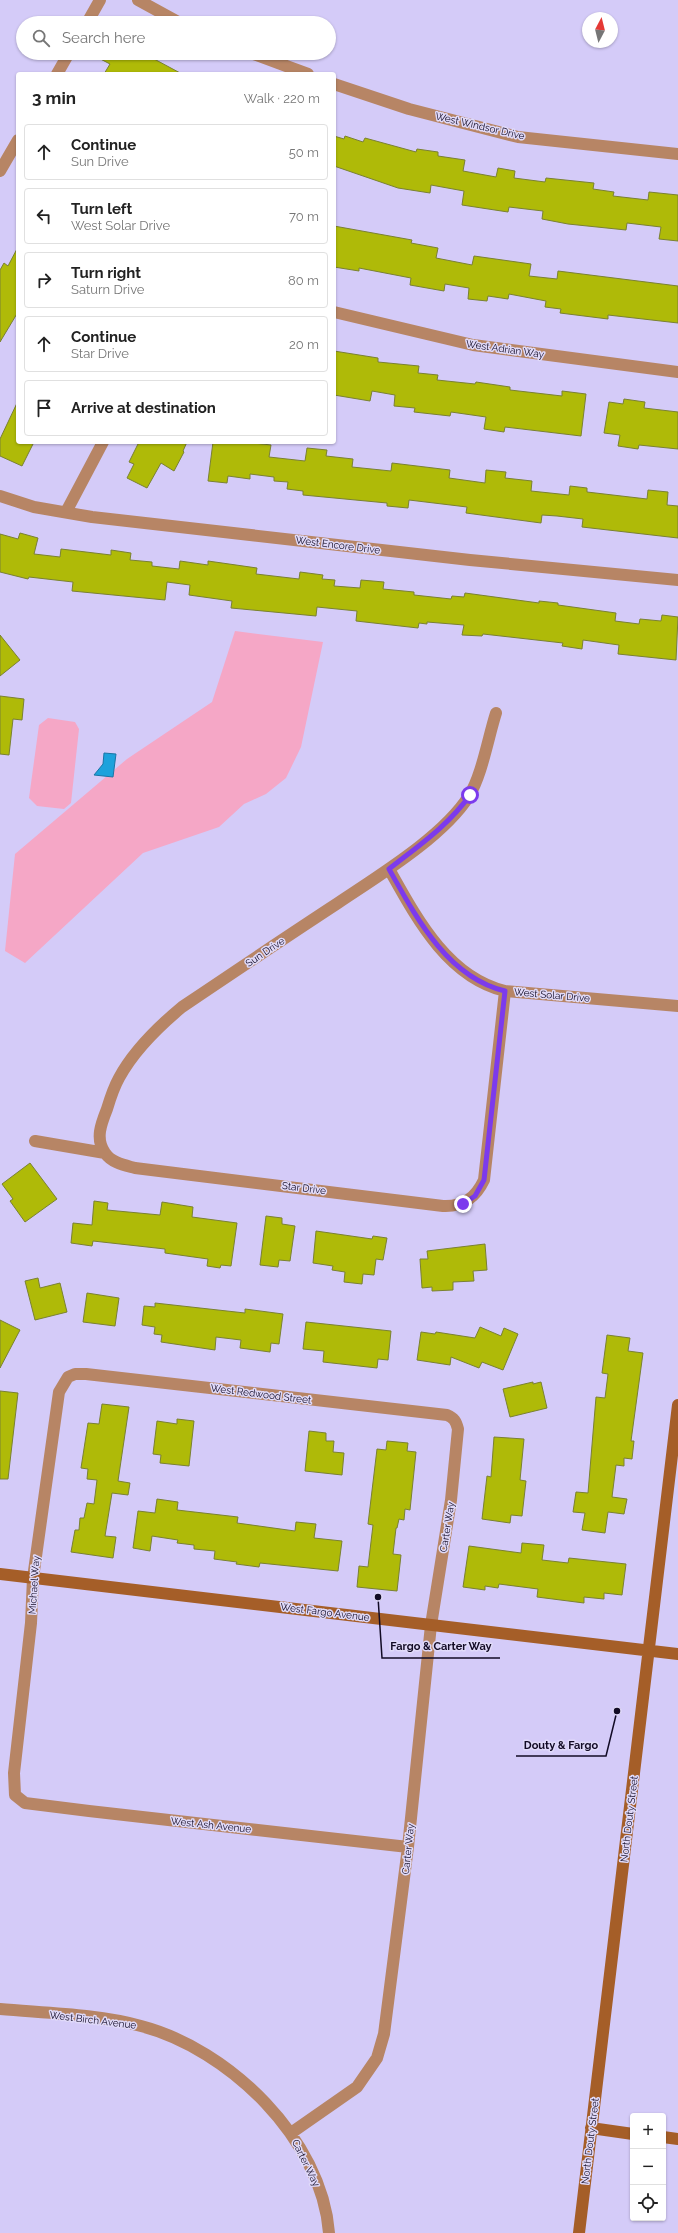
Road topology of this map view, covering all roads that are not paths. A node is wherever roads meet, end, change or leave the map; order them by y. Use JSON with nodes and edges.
{"nodes":[{"id":1,"x":100,"y":0,"type":"edge"},
{"id":2,"x":138,"y":0,"type":"edge"},
{"id":3,"x":91,"y":16,"type":"edge"},
{"id":4,"x":167,"y":16,"type":"edge"},
{"id":5,"x":65,"y":60,"type":"edge"},
{"id":6,"x":270,"y":60,"type":"edge"},
{"id":7,"x":58,"y":72,"type":"edge"},
{"id":8,"x":303,"y":72,"type":"edge"},
{"id":9,"x":336,"y":85,"type":"edge"},
{"id":10,"x":16,"y":143,"type":"edge"},
{"id":11,"x":678,"y":154,"type":"edge"},
{"id":12,"x":0,"y":171,"type":"edge"},
{"id":13,"x":336,"y":312,"type":"edge"},
{"id":14,"x":678,"y":372,"type":"edge"},
{"id":15,"x":102,"y":444,"type":"edge"},
{"id":16,"x":0,"y":496,"type":"edge"},
{"id":17,"x":66,"y":512,"type":"junction"},
{"id":18,"x":678,"y":580,"type":"edge"},
{"id":19,"x":496,"y":713,"type":"dead end"},
{"id":20,"x":389,"y":869,"type":"junction"},
{"id":21,"x":505,"y":991,"type":"junction"},
{"id":22,"x":678,"y":1006,"type":"edge"},
{"id":23,"x":36,"y":1141,"type":"dead end"},
{"id":24,"x":105,"y":1153,"type":"junction"},
{"id":25,"x":68,"y":1376,"type":"joint"},
{"id":26,"x":678,"y":1405,"type":"edge"},
{"id":27,"x":454,"y":1418,"type":"joint"},
{"id":28,"x":0,"y":1574,"type":"edge"},
{"id":29,"x":33,"y":1578,"type":"junction"},
{"id":30,"x":431,"y":1625,"type":"junction"},
{"id":31,"x":649,"y":1651,"type":"junction"},
{"id":32,"x":678,"y":1654,"type":"edge"},
{"id":33,"x":15,"y":1795,"type":"joint"},
{"id":34,"x":408,"y":1847,"type":"junction"},
{"id":35,"x":0,"y":2009,"type":"edge"},
{"id":36,"x":592,"y":2128,"type":"junction"},
{"id":37,"x":291,"y":2133,"type":"junction"},
{"id":38,"x":630,"y":2134,"type":"edge"},
{"id":39,"x":666,"y":2137,"type":"edge"},
{"id":40,"x":678,"y":2139,"type":"edge"},
{"id":41,"x":329,"y":2233,"type":"edge"},
{"id":42,"x":579,"y":2233,"type":"edge"}],
"edges":[{"from":1,"to":3,"type":"street"},
{"from":2,"to":4,"type":"street"},
{"from":5,"to":7,"type":"street"},
{"from":6,"to":8,"type":"street"},
{"from":9,"to":11,"type":"street","name":"West Windsor Drive"},
{"from":10,"to":12,"type":"street"},
{"from":13,"to":14,"type":"street","name":"West Adrian Way"},
{"from":15,"to":17,"type":"street"},
{"from":16,"to":17,"type":"street","name":"West Encore Drive"},
{"from":17,"to":18,"type":"street","name":"West Encore Drive"},
{"from":19,"to":20,"type":"street","name":"Sun Drive"},
{"from":20,"to":21,"type":"street","name":"West Solar Drive"},
{"from":20,"to":24,"type":"street","name":"Sun Drive"},
{"from":21,"to":22,"type":"street","name":"West Solar Drive"},
{"from":21,"to":24,"type":"street","name":"Star Drive"},
{"from":23,"to":24,"type":"street"},
{"from":25,"to":27,"type":"street","name":"West Redwood Street"},
{"from":25,"to":29,"type":"street","name":"Michael Way"},
{"from":26,"to":31,"type":"street","name":"North Douty Street"},
{"from":27,"to":30,"type":"street","name":"Carter Way"},
{"from":28,"to":29,"type":"street","name":"West Fargo Avenue"},
{"from":29,"to":30,"type":"street","name":"West Fargo Avenue"},
{"from":29,"to":33,"type":"street","name":"Michael Way"},
{"from":30,"to":31,"type":"street","name":"West Fargo Avenue"},
{"from":30,"to":34,"type":"street","name":"Carter Way"},
{"from":31,"to":32,"type":"street","name":"West Fargo Avenue"},
{"from":31,"to":36,"type":"street","name":"North Douty Street"},
{"from":33,"to":34,"type":"street","name":"West Ash Avenue"},
{"from":34,"to":37,"type":"street","name":"Carter Way"},
{"from":35,"to":37,"type":"street","name":"West Birch Avenue"},
{"from":36,"to":38,"type":"street"},
{"from":36,"to":42,"type":"street","name":"North Douty Street"},
{"from":37,"to":41,"type":"street","name":"Carter Way"},
{"from":39,"to":40,"type":"street"}]}
